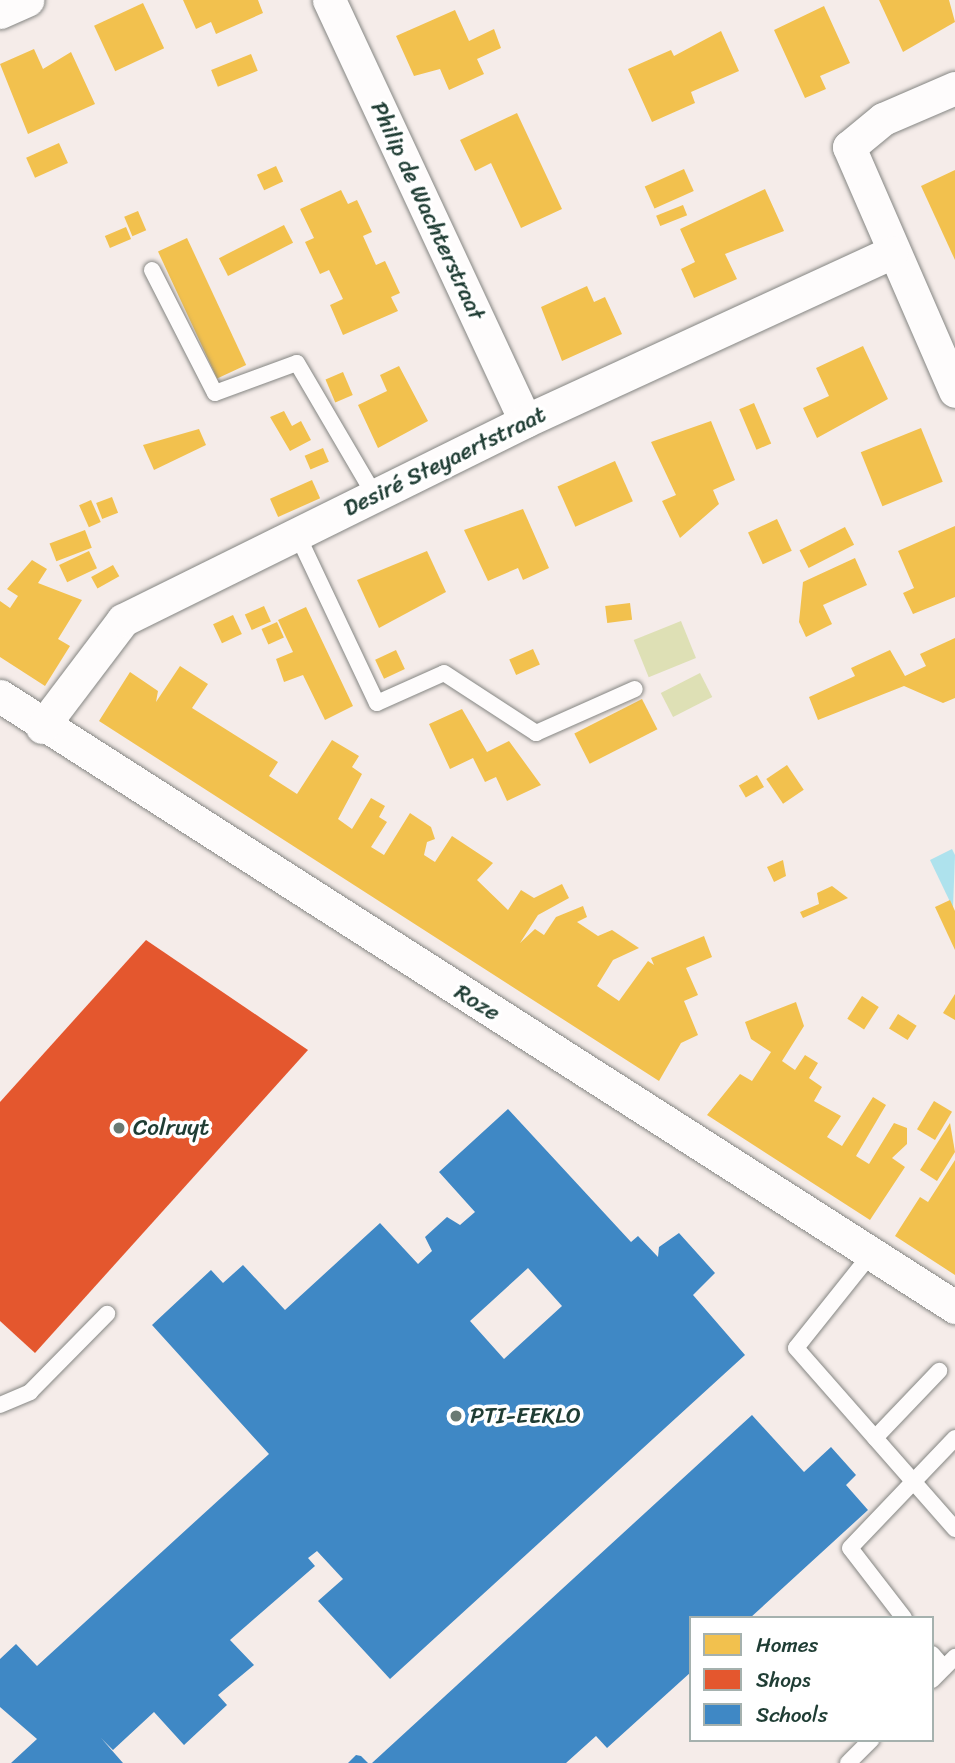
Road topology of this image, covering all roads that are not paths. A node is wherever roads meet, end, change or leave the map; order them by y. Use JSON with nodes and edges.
{"nodes":[{"id":1,"x":27,"y":0,"type":"edge"},
{"id":2,"x":329,"y":0,"type":"edge"},
{"id":3,"x":0,"y":12,"type":"edge"},
{"id":4,"x":955,"y":88,"type":"edge"},
{"id":5,"x":891,"y":253,"type":"junction"},
{"id":6,"x":152,"y":270,"type":"dead end"},
{"id":7,"x":955,"y":391,"type":"edge"},
{"id":8,"x":525,"y":421,"type":"junction"},
{"id":9,"x":375,"y":496,"type":"junction"},
{"id":10,"x":297,"y":534,"type":"junction"},
{"id":11,"x":635,"y":689,"type":"dead end"},
{"id":12,"x":0,"y":696,"type":"edge"},
{"id":13,"x":42,"y":727,"type":"junction"},
{"id":14,"x":872,"y":1254,"type":"junction"},
{"id":15,"x":955,"y":1307,"type":"edge"},
{"id":16,"x":107,"y":1314,"type":"dead end"},
{"id":17,"x":939,"y":1371,"type":"dead end"},
{"id":18,"x":0,"y":1405,"type":"edge"},
{"id":19,"x":875,"y":1438,"type":"junction"},
{"id":20,"x":955,"y":1438,"type":"edge"},
{"id":21,"x":912,"y":1480,"type":"junction"},
{"id":22,"x":955,"y":1529,"type":"edge"},
{"id":23,"x":902,"y":1616,"type":"edge"},
{"id":24,"x":869,"y":1742,"type":"edge"},
{"id":25,"x":848,"y":1763,"type":"edge"}],
"edges":[{"from":1,"to":3,"type":"street"},
{"from":2,"to":8,"type":"street","name":"Philip de Wachterstraat"},
{"from":4,"to":5,"type":"street"},
{"from":5,"to":7,"type":"street"},
{"from":5,"to":8,"type":"street","name":"Desiré Steyaertstraat"},
{"from":6,"to":9,"type":"lane"},
{"from":8,"to":9,"type":"street","name":"Desiré Steyaertstraat"},
{"from":9,"to":10,"type":"street","name":"Desiré Steyaertstraat"},
{"from":10,"to":11,"type":"lane"},
{"from":10,"to":13,"type":"street","name":"Desiré Steyaertstraat"},
{"from":12,"to":13,"type":"street","name":"Roze"},
{"from":13,"to":14,"type":"street","name":"Roze"},
{"from":14,"to":15,"type":"street","name":"Roze"},
{"from":14,"to":19,"type":"lane"},
{"from":16,"to":18,"type":"lane"},
{"from":17,"to":19,"type":"lane"},
{"from":19,"to":21,"type":"lane"},
{"from":20,"to":21,"type":"lane"},
{"from":21,"to":22,"type":"lane"},
{"from":21,"to":23,"type":"lane"},
{"from":24,"to":25,"type":"lane"}]}
